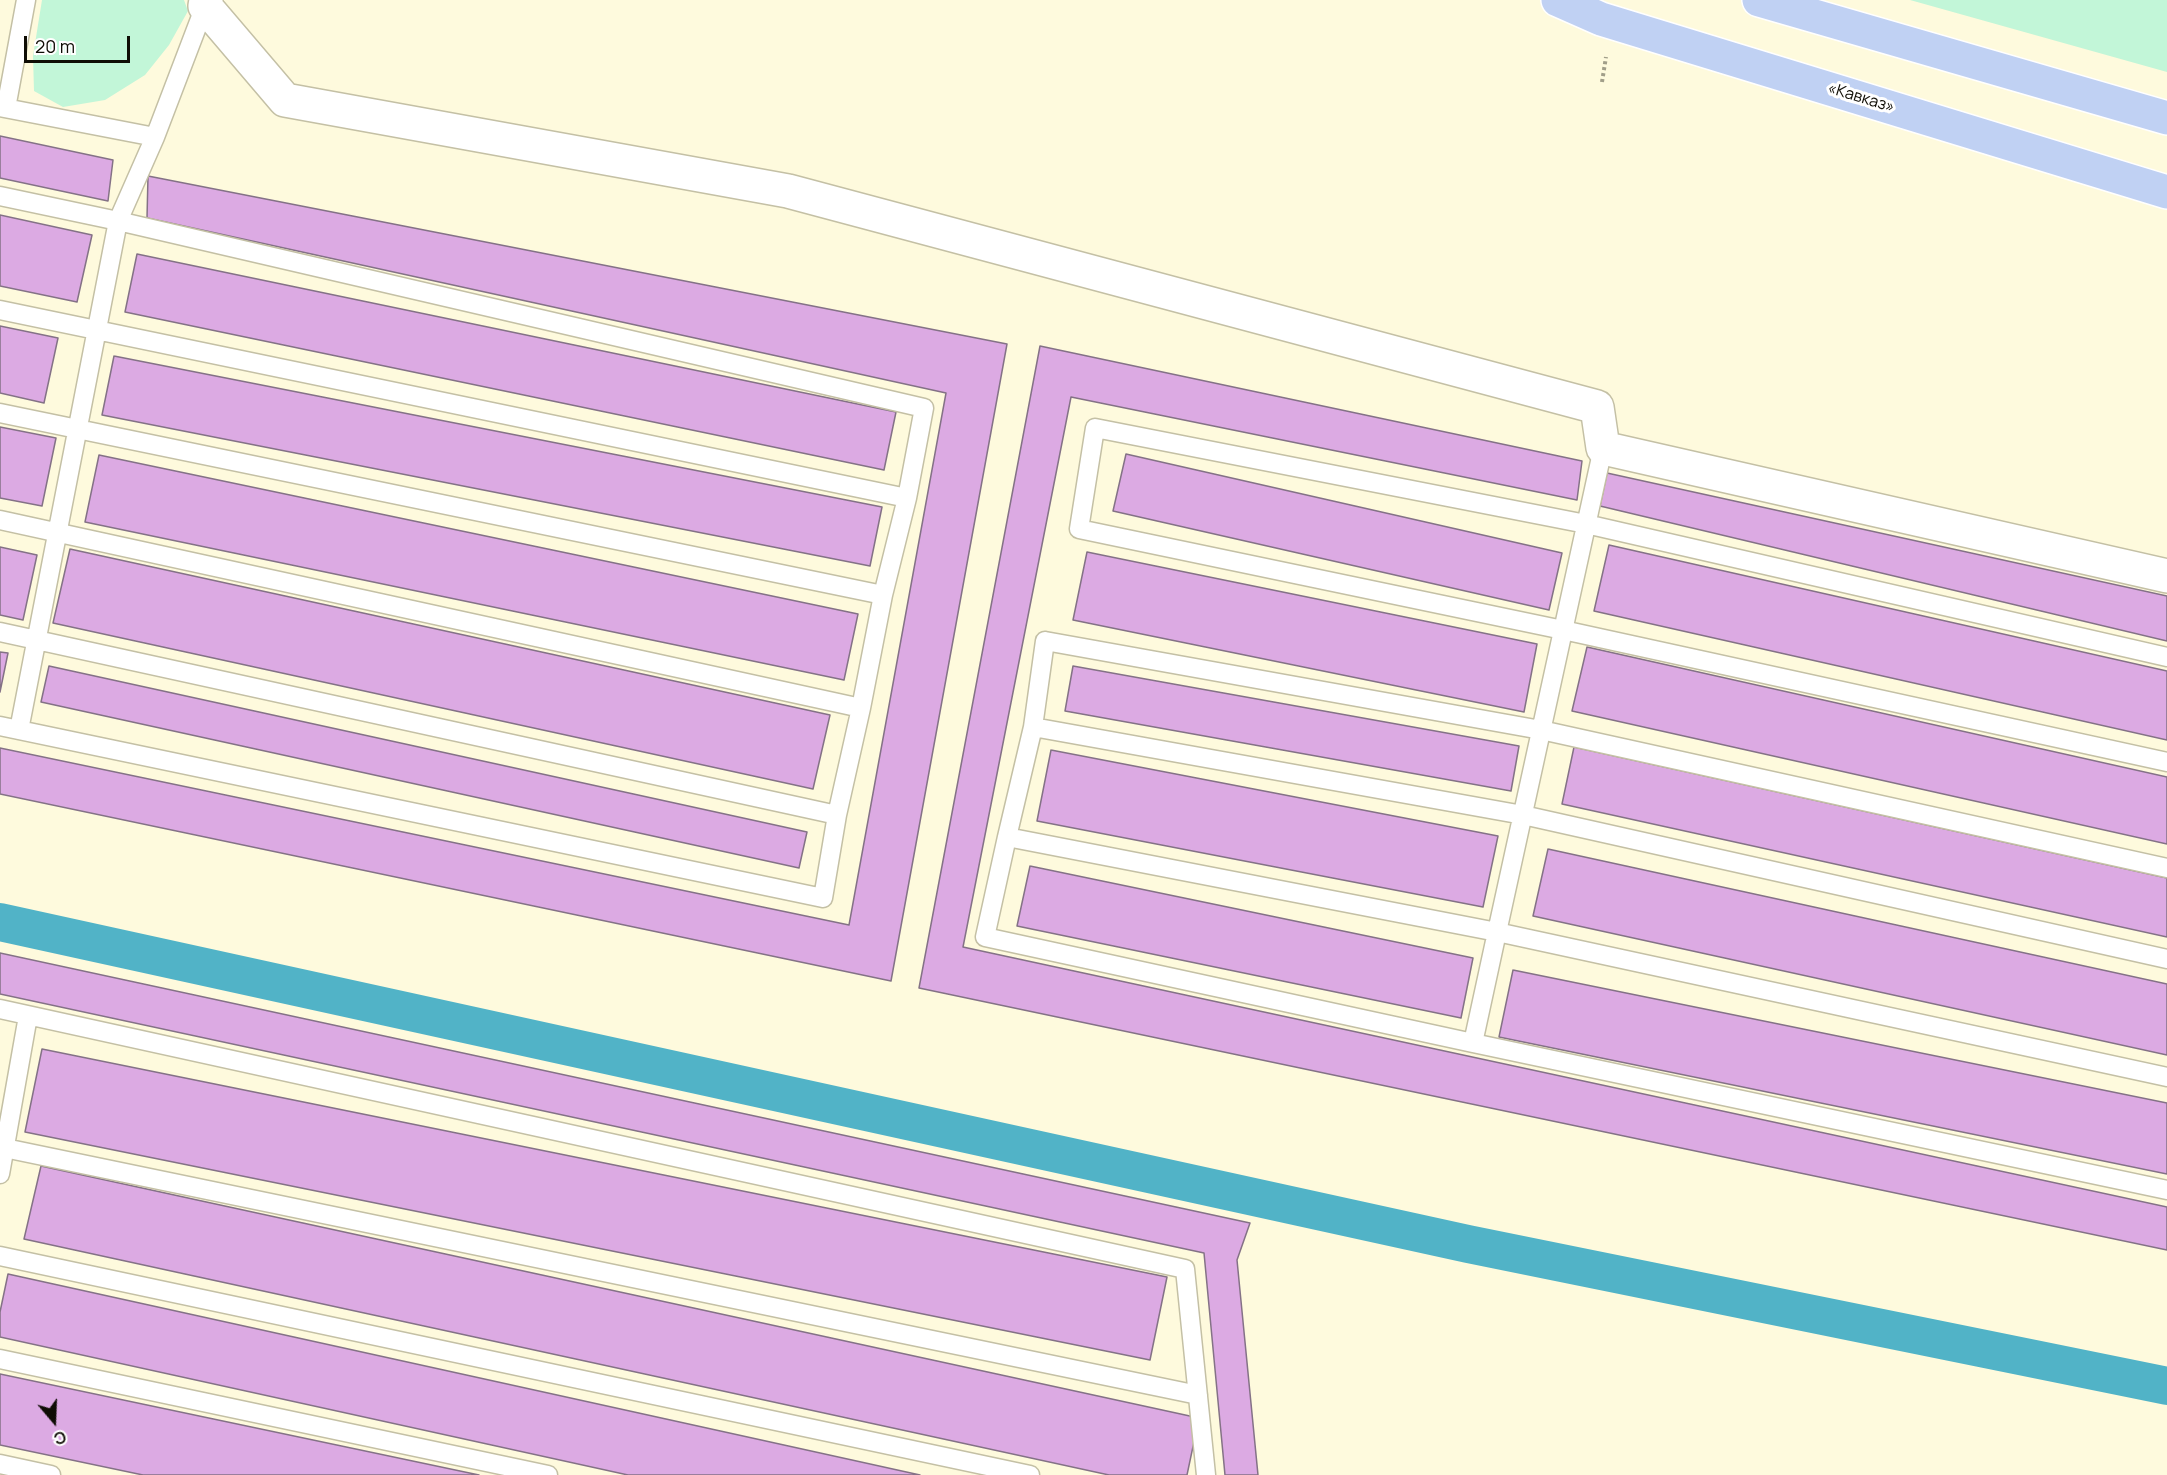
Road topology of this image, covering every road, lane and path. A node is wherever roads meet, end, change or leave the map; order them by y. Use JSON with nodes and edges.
{"nodes":[{"id":1,"x":26,"y":0,"type":"edge"},
{"id":2,"x":1558,"y":0,"type":"edge"},
{"id":3,"x":1760,"y":0,"type":"edge"},
{"id":4,"x":205,"y":3,"type":"edge"},
{"id":5,"x":3,"y":108,"type":"edge"},
{"id":6,"x":2167,"y":118,"type":"edge"},
{"id":7,"x":155,"y":137,"type":"junction"},
{"id":8,"x":2167,"y":192,"type":"edge"},
{"id":9,"x":0,"y":196,"type":"edge"},
{"id":10,"x":118,"y":220,"type":"junction"},
{"id":11,"x":0,"y":310,"type":"edge"},
{"id":12,"x":96,"y":331,"type":"junction"},
{"id":13,"x":0,"y":413,"type":"edge"},
{"id":14,"x":77,"y":428,"type":"junction"},
{"id":15,"x":1603,"y":447,"type":"junction"},
{"id":16,"x":907,"y":498,"type":"junction"},
{"id":17,"x":0,"y":520,"type":"edge"},
{"id":18,"x":1586,"y":524,"type":"junction"},
{"id":19,"x":57,"y":531,"type":"junction"},
{"id":20,"x":2167,"y":576,"type":"edge"},
{"id":21,"x":883,"y":595,"type":"junction"},
{"id":22,"x":1563,"y":630,"type":"junction"},
{"id":23,"x":0,"y":632,"type":"edge"},
{"id":24,"x":36,"y":639,"type":"junction"},
{"id":25,"x":2167,"y":657,"type":"edge"},
{"id":26,"x":861,"y":708,"type":"junction"},
{"id":27,"x":0,"y":726,"type":"edge"},
{"id":28,"x":1033,"y":727,"type":"junction"},
{"id":29,"x":18,"y":730,"type":"junction"},
{"id":30,"x":1541,"y":730,"type":"junction"},
{"id":31,"x":2167,"y":762,"type":"edge"},
{"id":32,"x":837,"y":815,"type":"junction"},
{"id":33,"x":1523,"y":815,"type":"junction"},
{"id":34,"x":1007,"y":837,"type":"junction"},
{"id":35,"x":2167,"y":868,"type":"edge"},
{"id":36,"x":1497,"y":932,"type":"junction"},
{"id":37,"x":2167,"y":959,"type":"edge"},
{"id":38,"x":0,"y":1010,"type":"edge"},
{"id":39,"x":28,"y":1016,"type":"junction"},
{"id":40,"x":1473,"y":1043,"type":"junction"},
{"id":41,"x":2167,"y":1077,"type":"edge"},
{"id":42,"x":2,"y":1148,"type":"edge"},
{"id":43,"x":0,"y":1174,"type":"edge"},
{"id":44,"x":2167,"y":1190,"type":"edge"},
{"id":45,"x":0,"y":1256,"type":"edge"},
{"id":46,"x":0,"y":1359,"type":"edge"},
{"id":47,"x":1198,"y":1395,"type":"junction"},
{"id":48,"x":0,"y":1464,"type":"edge"},
{"id":49,"x":51,"y":1475,"type":"edge"},
{"id":50,"x":548,"y":1475,"type":"edge"},
{"id":51,"x":1030,"y":1475,"type":"edge"},
{"id":52,"x":1206,"y":1475,"type":"edge"}],
"edges":[{"from":1,"to":5,"type":"lane"},
{"from":2,"to":8,"type":"highway","name":"«Кавказ»"},
{"from":3,"to":6,"type":"highway"},
{"from":4,"to":7,"type":"lane"},
{"from":4,"to":15,"type":"street"},
{"from":5,"to":7,"type":"lane"},
{"from":7,"to":10,"type":"lane"},
{"from":9,"to":10,"type":"lane"},
{"from":10,"to":12,"type":"lane"},
{"from":10,"to":16,"type":"lane"},
{"from":11,"to":12,"type":"lane"},
{"from":12,"to":14,"type":"lane"},
{"from":12,"to":16,"type":"lane"},
{"from":13,"to":14,"type":"lane"},
{"from":14,"to":19,"type":"lane"},
{"from":14,"to":21,"type":"lane"},
{"from":15,"to":18,"type":"lane"},
{"from":15,"to":20,"type":"street"},
{"from":16,"to":21,"type":"lane"},
{"from":17,"to":19,"type":"lane"},
{"from":18,"to":22,"type":"lane"},
{"from":18,"to":22,"type":"lane"},
{"from":18,"to":25,"type":"lane"},
{"from":19,"to":24,"type":"lane"},
{"from":19,"to":26,"type":"lane"},
{"from":21,"to":26,"type":"lane"},
{"from":22,"to":30,"type":"lane"},
{"from":22,"to":31,"type":"lane"},
{"from":23,"to":24,"type":"lane"},
{"from":24,"to":29,"type":"lane"},
{"from":24,"to":32,"type":"lane"},
{"from":26,"to":32,"type":"lane"},
{"from":27,"to":29,"type":"lane"},
{"from":28,"to":30,"type":"lane"},
{"from":28,"to":33,"type":"lane"},
{"from":28,"to":34,"type":"lane"},
{"from":29,"to":32,"type":"lane"},
{"from":30,"to":33,"type":"lane"},
{"from":30,"to":35,"type":"lane"},
{"from":33,"to":36,"type":"lane"},
{"from":33,"to":37,"type":"lane"},
{"from":34,"to":36,"type":"lane"},
{"from":34,"to":40,"type":"lane"},
{"from":36,"to":40,"type":"lane"},
{"from":36,"to":41,"type":"lane"},
{"from":38,"to":39,"type":"lane"},
{"from":39,"to":42,"type":"lane"},
{"from":39,"to":47,"type":"lane"},
{"from":40,"to":44,"type":"lane"},
{"from":42,"to":43,"type":"lane"},
{"from":42,"to":47,"type":"lane"},
{"from":45,"to":51,"type":"lane"},
{"from":46,"to":50,"type":"lane"},
{"from":47,"to":52,"type":"lane"},
{"from":48,"to":49,"type":"lane"}]}
